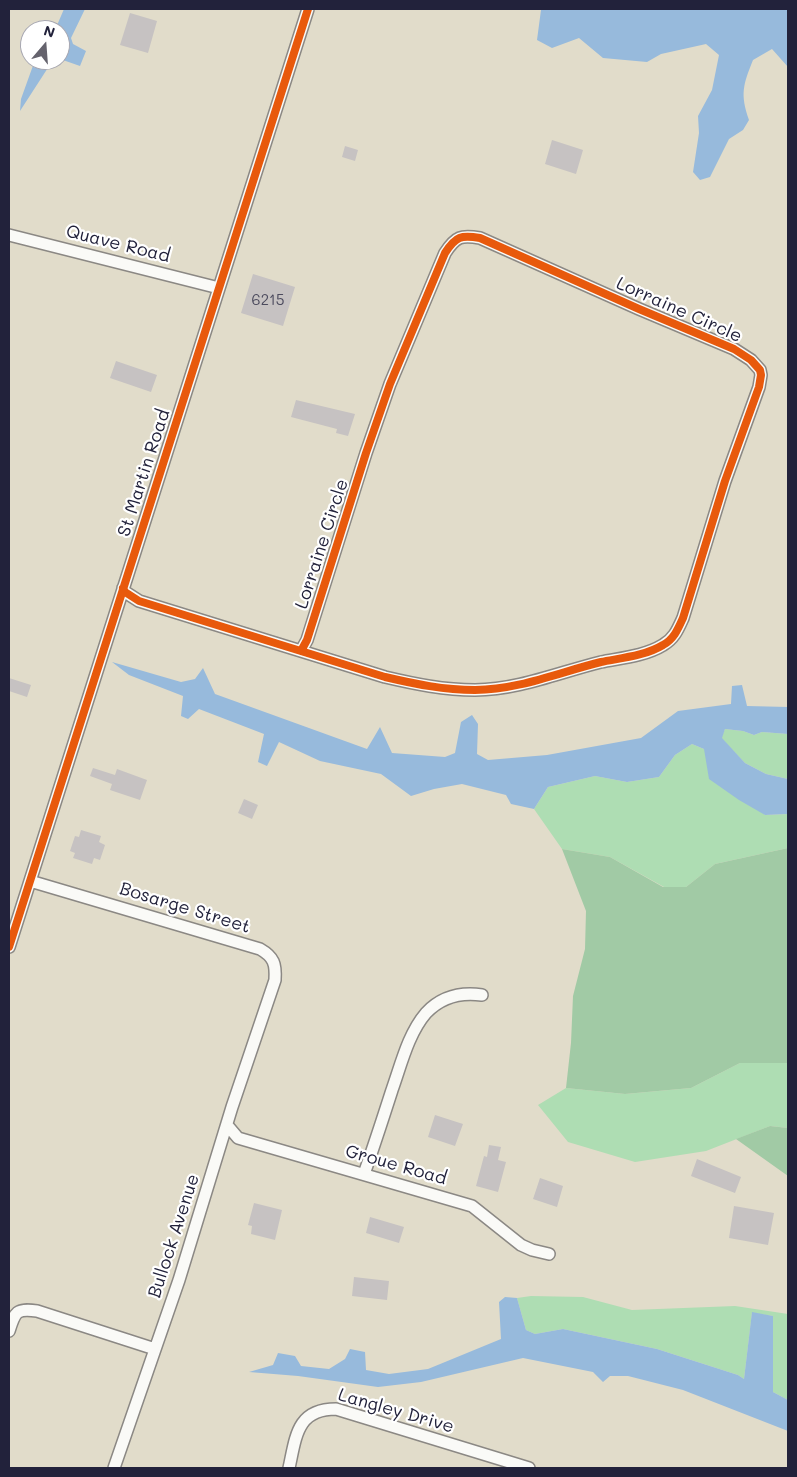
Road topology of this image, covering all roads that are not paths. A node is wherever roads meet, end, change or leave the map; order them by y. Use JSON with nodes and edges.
{"nodes":[{"id":1,"x":308,"y":9,"type":"edge"},
{"id":2,"x":9,"y":235,"type":"edge"},
{"id":3,"x":219,"y":288,"type":"junction"},
{"id":4,"x":123,"y":588,"type":"junction"},
{"id":5,"x":301,"y":651,"type":"junction"},
{"id":6,"x":30,"y":881,"type":"junction"},
{"id":7,"x":9,"y":947,"type":"edge"},
{"id":8,"x":482,"y":995,"type":"dead end"},
{"id":9,"x":264,"y":1013,"type":"joint"},
{"id":10,"x":227,"y":1125,"type":"junction"},
{"id":11,"x":364,"y":1174,"type":"junction"},
{"id":12,"x":550,"y":1254,"type":"dead end"},
{"id":13,"x":9,"y":1331,"type":"edge"},
{"id":14,"x":155,"y":1349,"type":"junction"},
{"id":15,"x":114,"y":1468,"type":"edge"},
{"id":16,"x":289,"y":1468,"type":"edge"},
{"id":17,"x":529,"y":1468,"type":"edge"}],
"edges":[{"from":1,"to":3,"type":"street","name":"St Martin Road"},
{"from":2,"to":3,"type":"street","name":"Quave Road"},
{"from":3,"to":4,"type":"street","name":"St Martin Road"},
{"from":4,"to":5,"type":"street","name":"Lorraine Circle"},
{"from":4,"to":6,"type":"street","name":"St Martin Road"},
{"from":5,"to":5,"type":"street","name":"Lorraine Circle"},
{"from":6,"to":7,"type":"street","name":"St Martin Road"},
{"from":6,"to":9,"type":"street","name":"Bosarge Street"},
{"from":8,"to":11,"type":"street"},
{"from":9,"to":10,"type":"street","name":"Bullock Avenue"},
{"from":10,"to":11,"type":"street","name":"Groue Road"},
{"from":10,"to":14,"type":"street","name":"Bullock Avenue"},
{"from":11,"to":12,"type":"street","name":"Groue Road"},
{"from":13,"to":14,"type":"street"},
{"from":14,"to":15,"type":"street","name":"Bullock Avenue"},
{"from":16,"to":17,"type":"street","name":"Langley Drive"}]}
